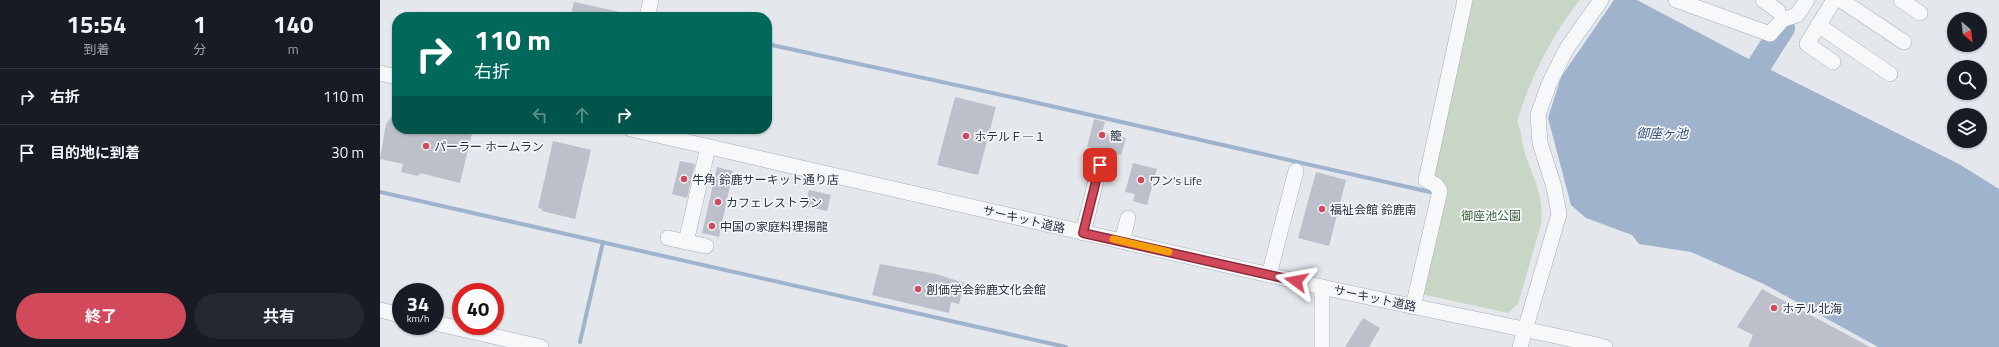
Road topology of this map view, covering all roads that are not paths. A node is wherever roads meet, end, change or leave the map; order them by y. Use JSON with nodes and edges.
{"nodes":[{"id":1,"x":651,"y":0,"type":"edge"},
{"id":2,"x":1466,"y":0,"type":"edge"},
{"id":3,"x":1601,"y":0,"type":"edge"},
{"id":4,"x":1676,"y":0,"type":"edge"},
{"id":5,"x":1763,"y":0,"type":"edge"},
{"id":6,"x":1807,"y":0,"type":"edge"},
{"id":7,"x":1834,"y":0,"type":"edge"},
{"id":8,"x":1841,"y":0,"type":"edge"},
{"id":9,"x":1901,"y":0,"type":"edge"},
{"id":10,"x":1778,"y":11,"type":"dead end"},
{"id":11,"x":648,"y":12,"type":"edge"},
{"id":12,"x":1920,"y":13,"type":"dead end"},
{"id":13,"x":1797,"y":15,"type":"junction"},
{"id":14,"x":1817,"y":27,"type":"junction"},
{"id":15,"x":1904,"y":42,"type":"dead end"},
{"id":16,"x":1833,"y":62,"type":"dead end"},
{"id":17,"x":380,"y":73,"type":"edge"},
{"id":18,"x":1890,"y":74,"type":"dead end"},
{"id":19,"x":392,"y":76,"type":"edge"},
{"id":20,"x":652,"y":134,"type":"edge"},
{"id":21,"x":708,"y":147,"type":"junction"},
{"id":22,"x":1100,"y":165,"type":"dead end"},
{"id":23,"x":1296,"y":171,"type":"dead end"},
{"id":24,"x":1128,"y":218,"type":"dead end"},
{"id":25,"x":1083,"y":233,"type":"junction"},
{"id":26,"x":668,"y":238,"type":"dead end"},
{"id":27,"x":1122,"y":241,"type":"junction"},
{"id":28,"x":686,"y":242,"type":"junction"},
{"id":29,"x":706,"y":246,"type":"dead end"},
{"id":30,"x":1269,"y":275,"type":"junction"},
{"id":31,"x":1322,"y":287,"type":"junction"},
{"id":32,"x":1413,"y":307,"type":"junction"},
{"id":33,"x":380,"y":310,"type":"edge"},
{"id":34,"x":392,"y":313,"type":"edge"},
{"id":35,"x":444,"y":325,"type":"edge"},
{"id":36,"x":1526,"y":328,"type":"junction"},
{"id":37,"x":541,"y":347,"type":"edge"},
{"id":38,"x":1322,"y":347,"type":"edge"},
{"id":39,"x":1520,"y":347,"type":"edge"},
{"id":40,"x":1605,"y":347,"type":"edge"}],
"edges":[{"from":1,"to":11,"type":"street"},
{"from":2,"to":32,"type":"street"},
{"from":3,"to":36,"type":"street"},
{"from":4,"to":13,"type":"street"},
{"from":5,"to":10,"type":"street"},
{"from":6,"to":13,"type":"street"},
{"from":7,"to":14,"type":"street"},
{"from":8,"to":15,"type":"street"},
{"from":9,"to":12,"type":"street"},
{"from":13,"to":14,"type":"street"},
{"from":14,"to":16,"type":"street"},
{"from":14,"to":18,"type":"street"},
{"from":17,"to":19,"type":"street"},
{"from":20,"to":21,"type":"street","name":"サーキット道路"},
{"from":21,"to":25,"type":"street","name":"サーキット道路"},
{"from":21,"to":28,"type":"street"},
{"from":22,"to":25,"type":"street"},
{"from":23,"to":30,"type":"street"},
{"from":24,"to":27,"type":"street"},
{"from":25,"to":27,"type":"street","name":"サーキット道路"},
{"from":26,"to":28,"type":"street"},
{"from":27,"to":30,"type":"street","name":"サーキット道路"},
{"from":28,"to":29,"type":"street"},
{"from":30,"to":31,"type":"street","name":"サーキット道路"},
{"from":31,"to":32,"type":"street","name":"サーキット道路"},
{"from":31,"to":38,"type":"street"},
{"from":32,"to":36,"type":"street","name":"サーキット道路"},
{"from":33,"to":34,"type":"street"},
{"from":35,"to":37,"type":"street"},
{"from":36,"to":39,"type":"street"},
{"from":36,"to":40,"type":"street","name":"サーキット道路"}]}
